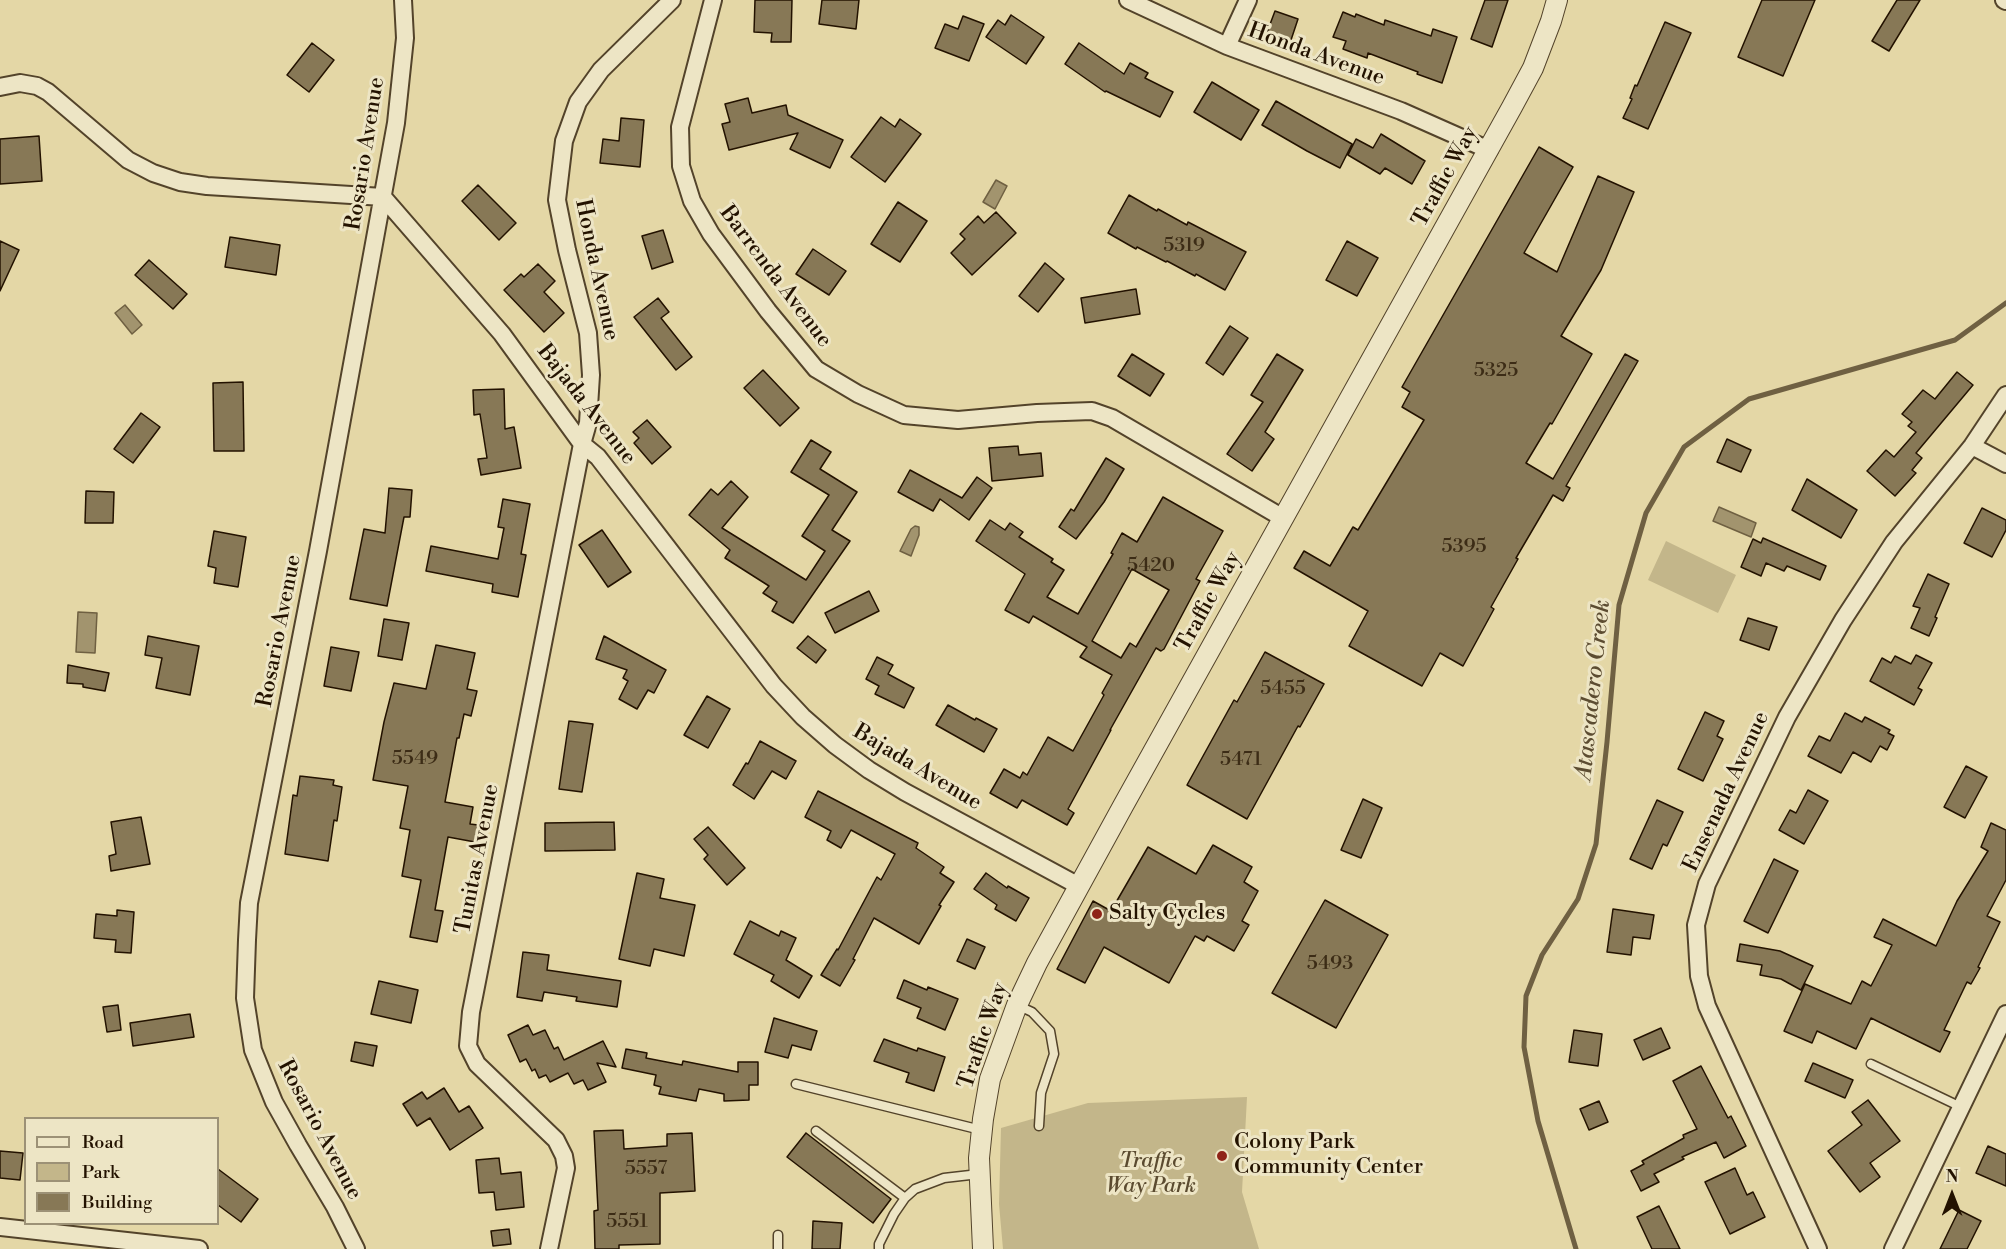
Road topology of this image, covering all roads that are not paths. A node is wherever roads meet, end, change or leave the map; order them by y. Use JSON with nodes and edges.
{"nodes":[{"id":1,"x":403,"y":0,"type":"edge"},
{"id":2,"x":672,"y":0,"type":"edge"},
{"id":3,"x":713,"y":0,"type":"edge"},
{"id":4,"x":1128,"y":0,"type":"edge"},
{"id":5,"x":1248,"y":0,"type":"edge"},
{"id":6,"x":1557,"y":0,"type":"edge"},
{"id":7,"x":1227,"y":46,"type":"junction"},
{"id":8,"x":0,"y":87,"type":"edge"},
{"id":9,"x":1489,"y":150,"type":"junction"},
{"id":10,"x":383,"y":197,"type":"junction"},
{"id":11,"x":2006,"y":395,"type":"edge"},
{"id":12,"x":582,"y":444,"type":"junction"},
{"id":13,"x":1972,"y":446,"type":"junction"},
{"id":14,"x":2006,"y":464,"type":"edge"},
{"id":15,"x":1282,"y":518,"type":"junction"},
{"id":16,"x":1079,"y":886,"type":"junction"},
{"id":17,"x":1017,"y":1005,"type":"junction"},
{"id":18,"x":2006,"y":1014,"type":"edge"},
{"id":19,"x":1871,"y":1064,"type":"dead end"},
{"id":20,"x":796,"y":1084,"type":"dead end"},
{"id":21,"x":1961,"y":1107,"type":"junction"},
{"id":22,"x":1039,"y":1126,"type":"dead end"},
{"id":23,"x":816,"y":1131,"type":"dead end"},
{"id":24,"x":981,"y":1131,"type":"junction"},
{"id":25,"x":979,"y":1174,"type":"junction"},
{"id":26,"x":906,"y":1198,"type":"junction"},
{"id":27,"x":0,"y":1227,"type":"edge"},
{"id":28,"x":778,"y":1235,"type":"dead end"},
{"id":29,"x":199,"y":1249,"type":"edge"},
{"id":30,"x":356,"y":1249,"type":"edge"},
{"id":31,"x":549,"y":1249,"type":"edge"},
{"id":32,"x":778,"y":1249,"type":"edge"},
{"id":33,"x":879,"y":1249,"type":"edge"},
{"id":34,"x":983,"y":1249,"type":"edge"},
{"id":35,"x":1818,"y":1249,"type":"edge"},
{"id":36,"x":1893,"y":1249,"type":"edge"}],
"edges":[{"from":1,"to":10,"type":"street","name":"Rosario Avenue"},
{"from":2,"to":12,"type":"street","name":"Honda Avenue"},
{"from":3,"to":15,"type":"street","name":"Barrenda Avenue"},
{"from":4,"to":7,"type":"street","name":"Honda Avenue"},
{"from":5,"to":7,"type":"street"},
{"from":6,"to":9,"type":"street","name":"Traffic Way"},
{"from":7,"to":9,"type":"street","name":"Honda Avenue"},
{"from":8,"to":10,"type":"street"},
{"from":9,"to":15,"type":"street","name":"Traffic Way"},
{"from":10,"to":12,"type":"street","name":"Bajada Avenue"},
{"from":10,"to":30,"type":"street","name":"Rosario Avenue"},
{"from":11,"to":13,"type":"street","name":"Ensenada Avenue"},
{"from":12,"to":16,"type":"street","name":"Bajada Avenue"},
{"from":12,"to":31,"type":"street","name":"Tunitas Avenue"},
{"from":13,"to":14,"type":"street"},
{"from":13,"to":35,"type":"street","name":"Ensenada Avenue"},
{"from":15,"to":16,"type":"street","name":"Traffic Way"},
{"from":16,"to":17,"type":"street","name":"Traffic Way"},
{"from":17,"to":22,"type":"lane"},
{"from":17,"to":24,"type":"street","name":"Traffic Way"},
{"from":18,"to":21,"type":"street"},
{"from":19,"to":21,"type":"lane"},
{"from":20,"to":24,"type":"lane"},
{"from":21,"to":36,"type":"street"},
{"from":23,"to":26,"type":"lane"},
{"from":24,"to":25,"type":"street","name":"Traffic Way"},
{"from":25,"to":26,"type":"lane"},
{"from":25,"to":34,"type":"street","name":"Traffic Way"},
{"from":26,"to":33,"type":"lane"},
{"from":27,"to":29,"type":"street"},
{"from":28,"to":32,"type":"lane"}]}
